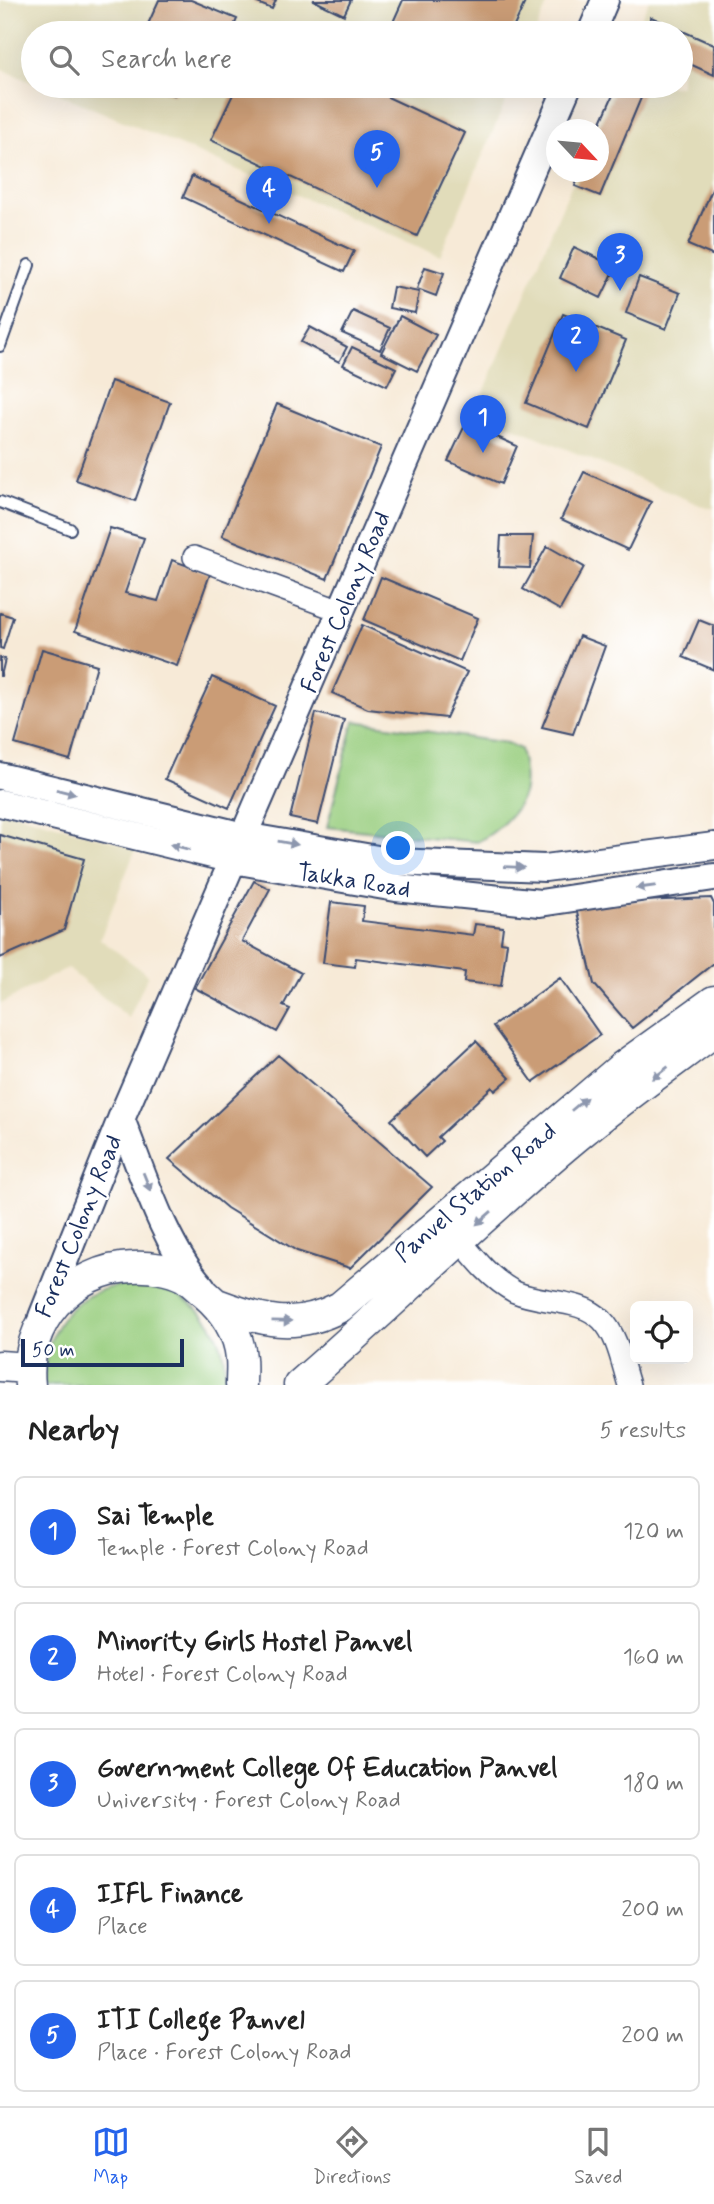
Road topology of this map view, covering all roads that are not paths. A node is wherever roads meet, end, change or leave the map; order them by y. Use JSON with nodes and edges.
{"nodes":[{"id":1,"x":605,"y":0,"type":"edge"},
{"id":2,"x":596,"y":21,"type":"edge"},
{"id":3,"x":563,"y":98,"type":"edge"},
{"id":4,"x":29,"y":265,"type":"dead end"},
{"id":5,"x":0,"y":346,"type":"edge"},
{"id":6,"x":0,"y":502,"type":"edge"},
{"id":7,"x":69,"y":529,"type":"dead end"},
{"id":8,"x":194,"y":557,"type":"dead end"},
{"id":9,"x":341,"y":611,"type":"junction"},
{"id":10,"x":0,"y":776,"type":"edge"},
{"id":11,"x":0,"y":803,"type":"edge"},
{"id":12,"x":244,"y":836,"type":"junction"},
{"id":13,"x":714,"y":846,"type":"edge"},
{"id":14,"x":233,"y":860,"type":"junction"},
{"id":15,"x":714,"y":877,"type":"edge"},
{"id":16,"x":714,"y":1001,"type":"edge"},
{"id":17,"x":714,"y":1032,"type":"edge"},
{"id":18,"x":121,"y":1119,"type":"junction"},
{"id":19,"x":460,"y":1240,"type":"junction"},
{"id":20,"x":217,"y":1304,"type":"junction"},
{"id":21,"x":36,"y":1334,"type":"junction"},
{"id":22,"x":20,"y":1373,"type":"edge"},
{"id":23,"x":241,"y":1385,"type":"edge"},
{"id":24,"x":299,"y":1385,"type":"edge"},
{"id":25,"x":629,"y":1385,"type":"edge"}],
"edges":[{"from":1,"to":2,"type":"street"},
{"from":3,"to":9,"type":"street","name":"Forest Colony Road"},
{"from":4,"to":5,"type":"lane"},
{"from":6,"to":7,"type":"lane"},
{"from":8,"to":9,"type":"street"},
{"from":9,"to":12,"type":"street","name":"Forest Colony Road"},
{"from":10,"to":12,"type":"street","name":"Takka Road","one_way":true},
{"from":14,"to":11,"type":"street","name":"Takka Road","one_way":true},
{"from":12,"to":13,"type":"street","name":"Takka Road","one_way":true},
{"from":12,"to":14,"type":"street","name":"Forest Colony Road"},
{"from":15,"to":14,"type":"street","name":"Takka Road","one_way":true},
{"from":14,"to":18,"type":"street","name":"Forest Colony Road"},
{"from":20,"to":16,"type":"main road","name":"Panvel Station Road","one_way":true},
{"from":17,"to":19,"type":"main road","name":"Panvel Station Road","one_way":true},
{"from":18,"to":20,"type":"street","name":"Forest Colony Road","one_way":true},
{"from":18,"to":21,"type":"street","name":"Forest Colony Road"},
{"from":19,"to":24,"type":"main road","name":"Panvel Station Road"},
{"from":19,"to":25,"type":"street"},
{"from":20,"to":21,"type":"main road"},
{"from":20,"to":23,"type":"main road"},
{"from":21,"to":22,"type":"main road"}]}
